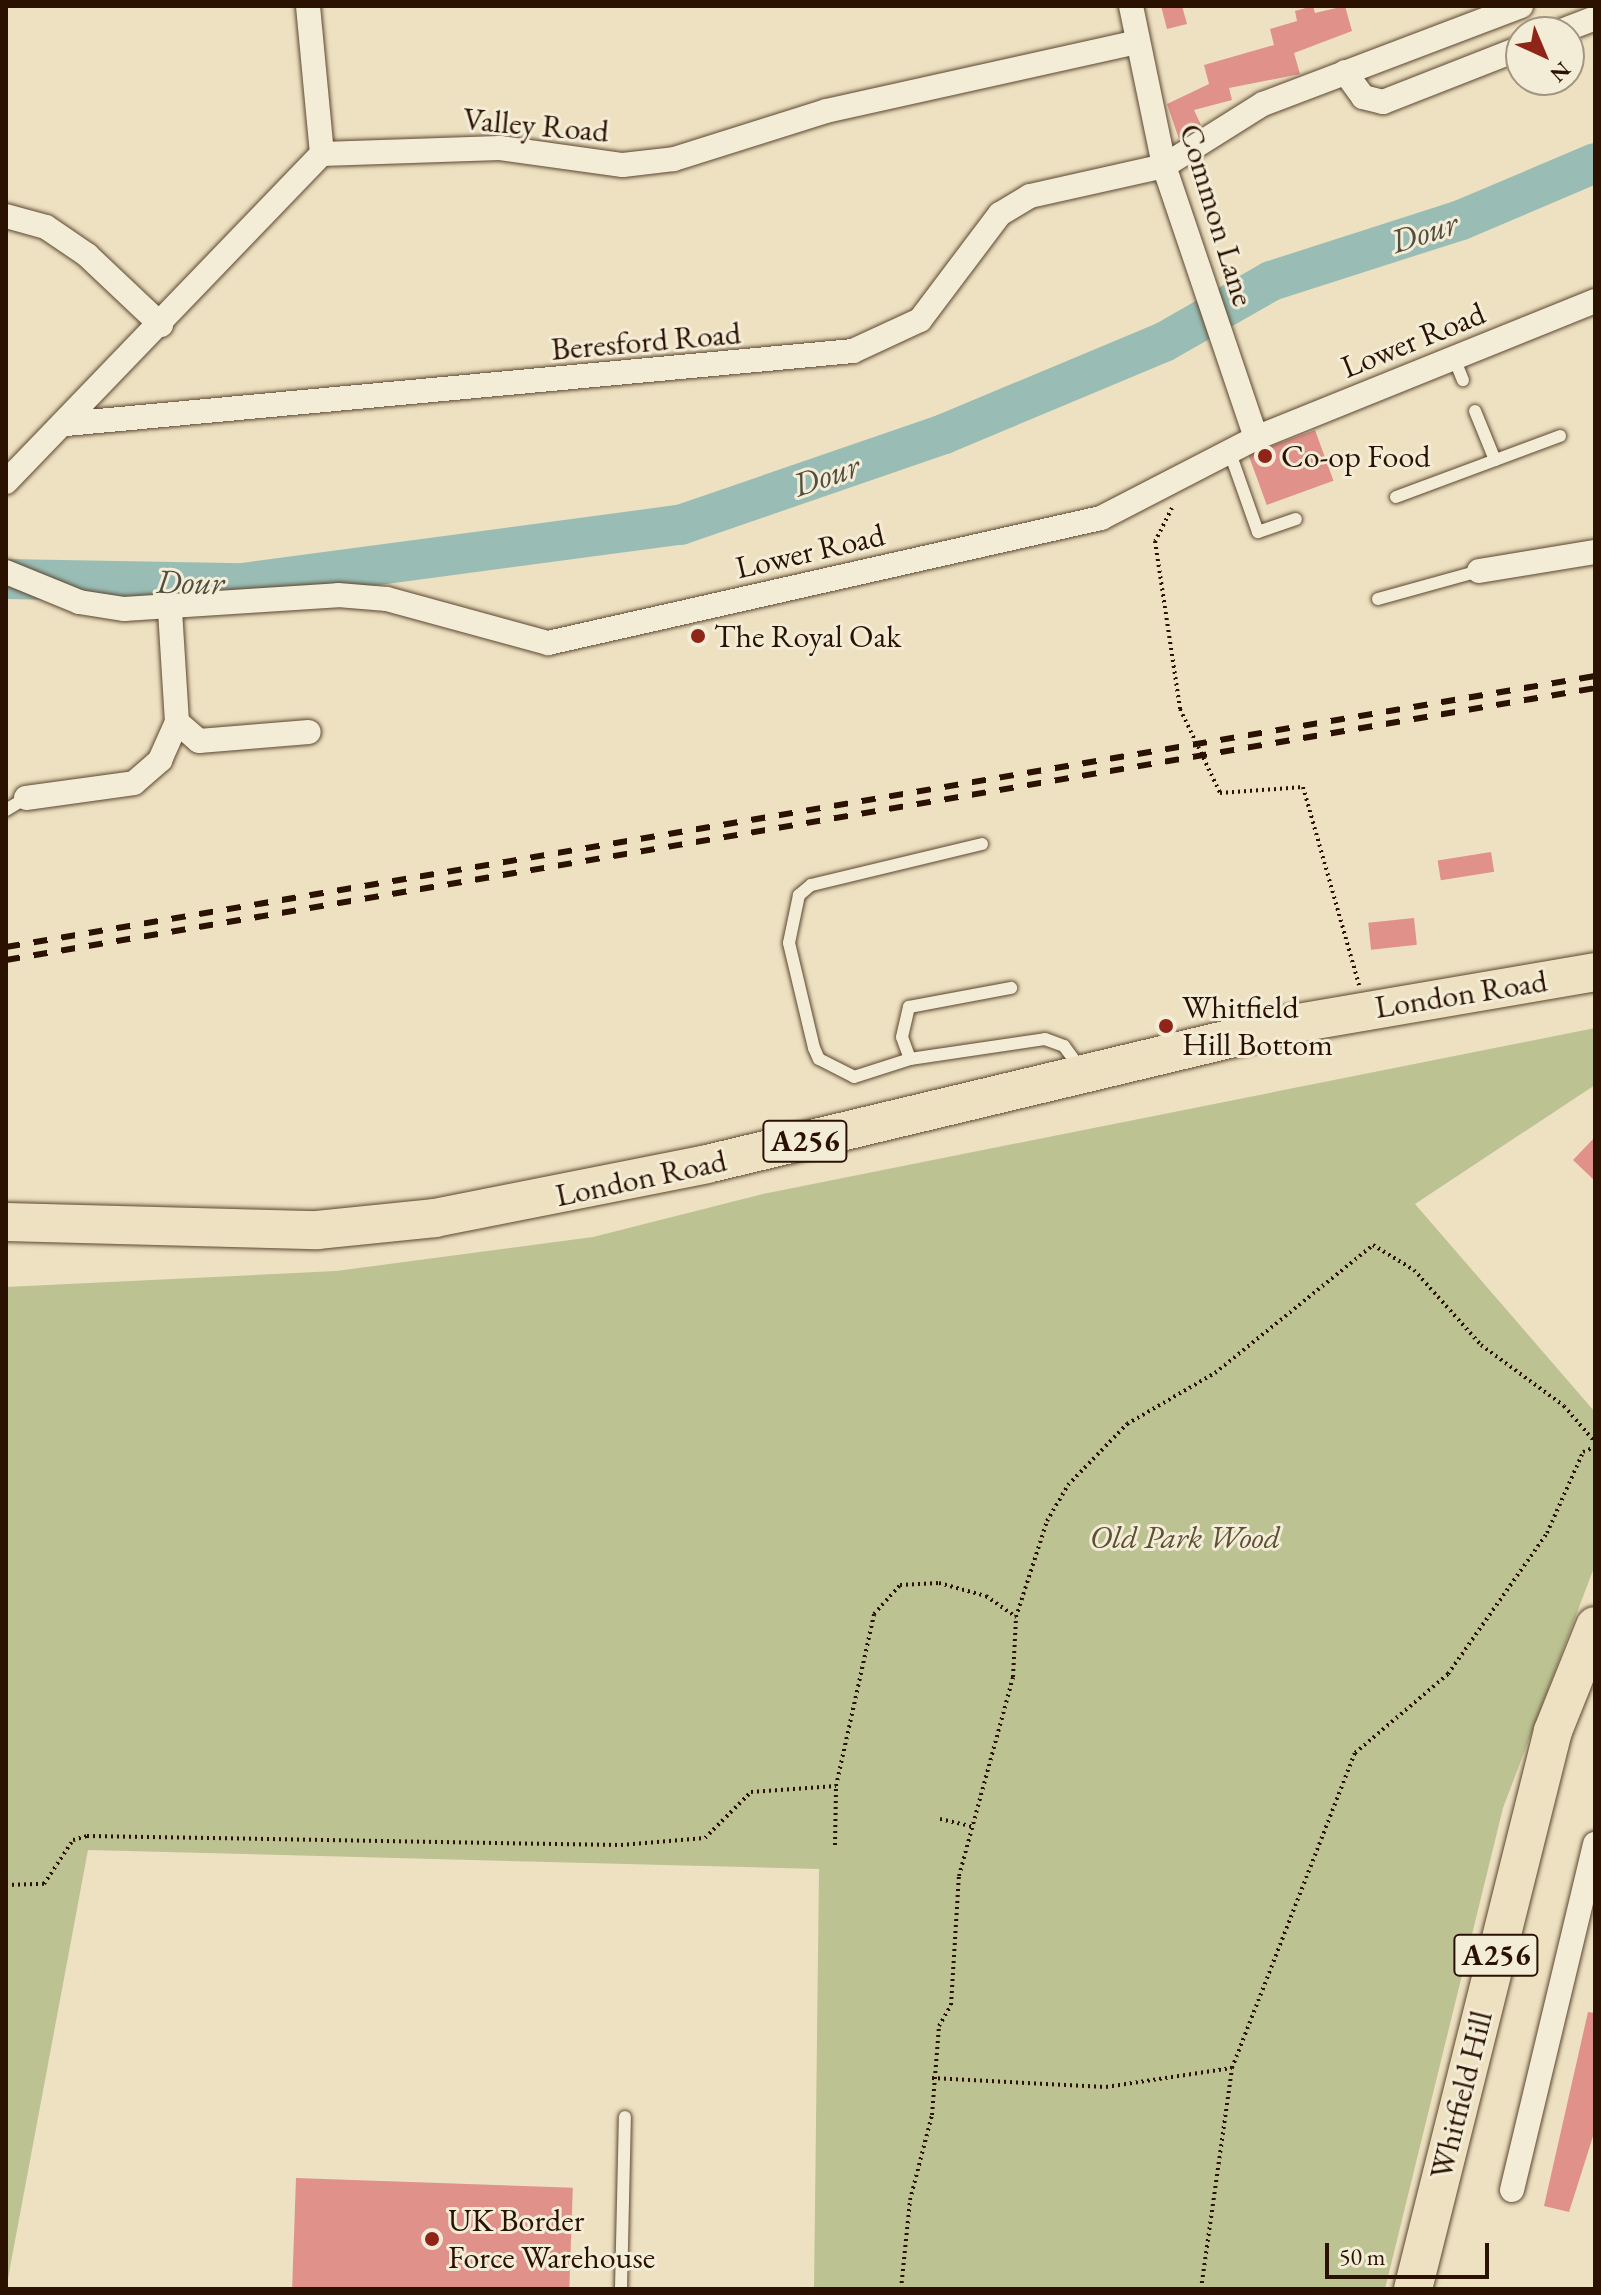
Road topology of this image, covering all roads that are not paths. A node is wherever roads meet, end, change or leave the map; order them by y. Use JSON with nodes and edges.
{"nodes":[{"id":1,"x":308,"y":6,"type":"edge"},
{"id":2,"x":1131,"y":6,"type":"edge"},
{"id":3,"x":1521,"y":6,"type":"edge"},
{"id":4,"x":1137,"y":42,"type":"junction"},
{"id":5,"x":1505,"y":54,"type":"edge"},
{"id":6,"x":1345,"y":72,"type":"junction"},
{"id":7,"x":322,"y":154,"type":"junction"},
{"id":8,"x":1164,"y":166,"type":"junction"},
{"id":9,"x":6,"y":216,"type":"edge"},
{"id":10,"x":1595,"y":301,"type":"edge"},
{"id":11,"x":161,"y":325,"type":"junction"},
{"id":12,"x":1475,"y":411,"type":"dead end"},
{"id":13,"x":66,"y":424,"type":"junction"},
{"id":14,"x":1560,"y":436,"type":"dead end"},
{"id":15,"x":1256,"y":438,"type":"junction"},
{"id":16,"x":1230,"y":453,"type":"junction"},
{"id":17,"x":1495,"y":460,"type":"junction"},
{"id":18,"x":6,"y":482,"type":"edge"},
{"id":19,"x":1396,"y":497,"type":"dead end"},
{"id":20,"x":1296,"y":519,"type":"dead end"},
{"id":21,"x":1595,"y":552,"type":"edge"},
{"id":22,"x":1479,"y":571,"type":"joint"},
{"id":23,"x":6,"y":572,"type":"edge"},
{"id":24,"x":1378,"y":599,"type":"dead end"},
{"id":25,"x":170,"y":611,"type":"junction"},
{"id":26,"x":177,"y":722,"type":"junction"},
{"id":27,"x":309,"y":732,"type":"dead end"},
{"id":28,"x":16,"y":804,"type":"edge"},
{"id":29,"x":982,"y":844,"type":"dead end"},
{"id":30,"x":1595,"y":972,"type":"edge"},
{"id":31,"x":1011,"y":988,"type":"dead end"},
{"id":32,"x":910,"y":1059,"type":"junction"},
{"id":33,"x":1084,"y":1074,"type":"junction"},
{"id":34,"x":6,"y":1222,"type":"edge"},
{"id":35,"x":1595,"y":1626,"type":"edge"},
{"id":36,"x":1595,"y":1844,"type":"edge"},
{"id":37,"x":625,"y":2117,"type":"dead end"},
{"id":38,"x":1512,"y":2190,"type":"dead end"},
{"id":39,"x":621,"y":2289,"type":"edge"},
{"id":40,"x":1413,"y":2289,"type":"edge"}],
"edges":[{"from":1,"to":7,"type":"street"},
{"from":2,"to":4,"type":"street","name":"Common Lane"},
{"from":3,"to":6,"type":"street","name":"Beresford Road"},
{"from":4,"to":7,"type":"street","name":"Valley Road"},
{"from":4,"to":8,"type":"street","name":"Common Lane"},
{"from":5,"to":6,"type":"street"},
{"from":6,"to":8,"type":"street","name":"Beresford Road"},
{"from":7,"to":11,"type":"street"},
{"from":8,"to":13,"type":"street","name":"Beresford Road"},
{"from":8,"to":15,"type":"street","name":"Common Lane"},
{"from":9,"to":11,"type":"street"},
{"from":10,"to":15,"type":"street","name":"Lower Road"},
{"from":11,"to":13,"type":"street"},
{"from":12,"to":17,"type":"lane"},
{"from":13,"to":18,"type":"street"},
{"from":14,"to":17,"type":"lane"},
{"from":15,"to":16,"type":"street","name":"Lower Road"},
{"from":16,"to":20,"type":"lane"},
{"from":16,"to":25,"type":"street","name":"Lower Road"},
{"from":17,"to":19,"type":"lane"},
{"from":21,"to":22,"type":"street"},
{"from":22,"to":24,"type":"lane"},
{"from":23,"to":25,"type":"street","name":"Lower Road"},
{"from":25,"to":26,"type":"street"},
{"from":26,"to":27,"type":"street"},
{"from":26,"to":28,"type":"street"},
{"from":29,"to":32,"type":"lane"},
{"from":30,"to":33,"type":"main road","name":"London Road","number":"A256"},
{"from":31,"to":32,"type":"lane"},
{"from":32,"to":33,"type":"lane"},
{"from":33,"to":34,"type":"main road","name":"London Road","number":"A256"},
{"from":35,"to":40,"type":"main road","name":"Whitfield Hill","number":"A256"},
{"from":36,"to":38,"type":"street"},
{"from":37,"to":39,"type":"lane"}]}
